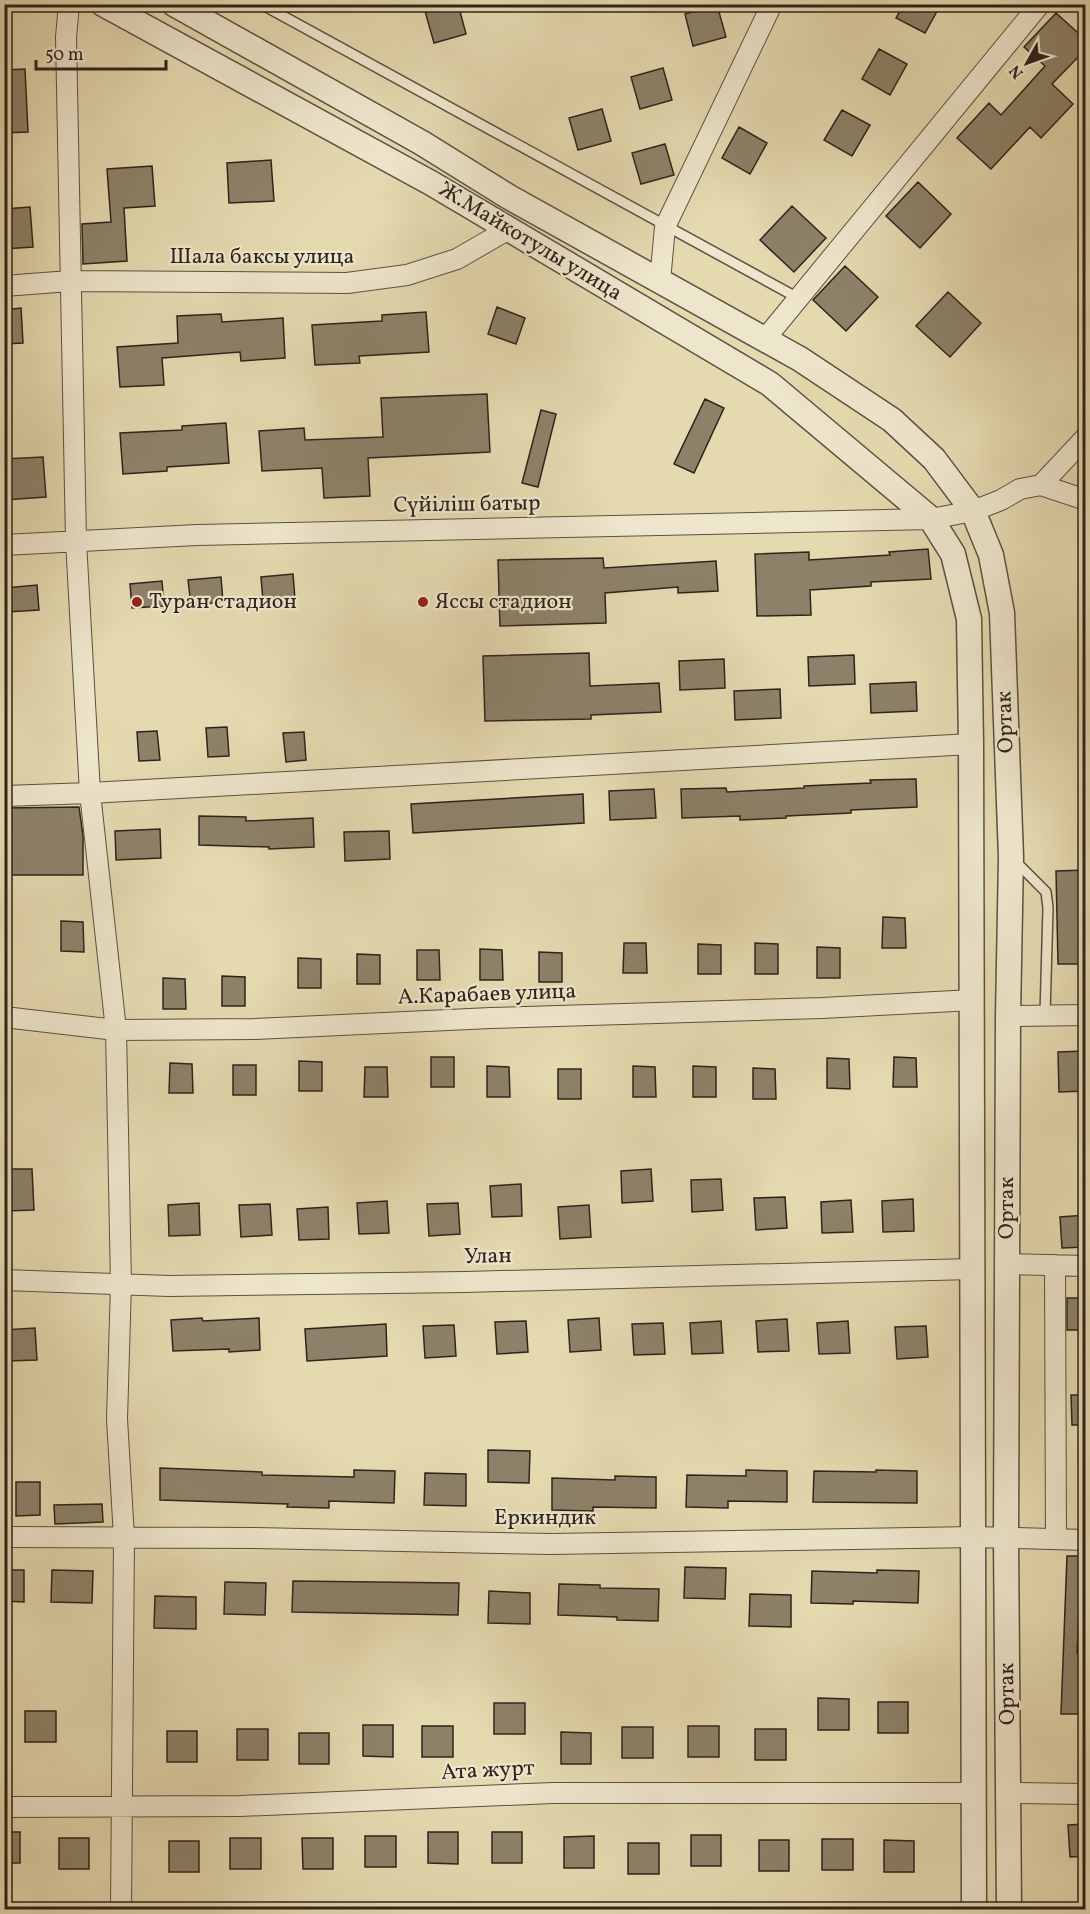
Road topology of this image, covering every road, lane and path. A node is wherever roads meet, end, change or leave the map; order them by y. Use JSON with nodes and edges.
{"nodes":[{"id":1,"x":69,"y":4,"type":"edge"},
{"id":2,"x":103,"y":4,"type":"edge"},
{"id":3,"x":174,"y":4,"type":"edge"},
{"id":4,"x":261,"y":4,"type":"edge"},
{"id":5,"x":772,"y":4,"type":"edge"},
{"id":6,"x":1040,"y":4,"type":"edge"},
{"id":7,"x":292,"y":70,"type":"junction"},
{"id":8,"x":277,"y":98,"type":"junction"},
{"id":9,"x":665,"y":226,"type":"junction"},
{"id":10,"x":509,"y":229,"type":"junction"},
{"id":11,"x":70,"y":280,"type":"junction"},
{"id":12,"x":660,"y":281,"type":"junction"},
{"id":13,"x":4,"y":286,"type":"edge"},
{"id":14,"x":798,"y":298,"type":"junction"},
{"id":15,"x":765,"y":339,"type":"junction"},
{"id":16,"x":1086,"y":436,"type":"edge"},
{"id":17,"x":1041,"y":485,"type":"junction"},
{"id":18,"x":1086,"y":500,"type":"edge"},
{"id":19,"x":973,"y":511,"type":"junction"},
{"id":20,"x":932,"y":519,"type":"junction"},
{"id":21,"x":76,"y":541,"type":"junction"},
{"id":22,"x":4,"y":545,"type":"edge"},
{"id":23,"x":971,"y":744,"type":"junction"},
{"id":24,"x":90,"y":793,"type":"junction"},
{"id":25,"x":4,"y":796,"type":"edge"},
{"id":26,"x":1011,"y":856,"type":"junction"},
{"id":27,"x":973,"y":1000,"type":"junction"},
{"id":28,"x":1086,"y":1015,"type":"edge"},
{"id":29,"x":1008,"y":1016,"type":"junction"},
{"id":30,"x":1045,"y":1016,"type":"junction"},
{"id":31,"x":4,"y":1017,"type":"edge"},
{"id":32,"x":116,"y":1030,"type":"junction"},
{"id":33,"x":1007,"y":1264,"type":"junction"},
{"id":34,"x":1055,"y":1265,"type":"junction"},
{"id":35,"x":1086,"y":1266,"type":"edge"},
{"id":36,"x":972,"y":1269,"type":"junction"},
{"id":37,"x":4,"y":1280,"type":"edge"},
{"id":38,"x":121,"y":1284,"type":"junction"},
{"id":39,"x":4,"y":1537,"type":"edge"},
{"id":40,"x":124,"y":1537,"type":"junction"},
{"id":41,"x":975,"y":1537,"type":"junction"},
{"id":42,"x":1006,"y":1538,"type":"junction"},
{"id":43,"x":1056,"y":1539,"type":"junction"},
{"id":44,"x":1086,"y":1540,"type":"edge"},
{"id":45,"x":974,"y":1792,"type":"junction"},
{"id":46,"x":1009,"y":1792,"type":"junction"},
{"id":47,"x":1086,"y":1794,"type":"edge"},
{"id":48,"x":4,"y":1807,"type":"edge"},
{"id":49,"x":123,"y":1807,"type":"junction"},
{"id":50,"x":121,"y":1910,"type":"edge"},
{"id":51,"x":974,"y":1910,"type":"edge"},
{"id":52,"x":1009,"y":1910,"type":"edge"}],
"edges":[{"from":1,"to":11,"type":"street"},
{"from":2,"to":8,"type":"street","name":"Ж.Майкотулы улица"},
{"from":3,"to":7,"type":"street","name":"Ж.Майкотулы улица"},
{"from":4,"to":9,"type":"lane"},
{"from":5,"to":9,"type":"street"},
{"from":6,"to":14,"type":"street"},
{"from":7,"to":8,"type":"street"},
{"from":7,"to":12,"type":"street","name":"Ж.Майкотулы улица"},
{"from":8,"to":10,"type":"street","name":"Ж.Майкотулы улица"},
{"from":9,"to":12,"type":"street"},
{"from":9,"to":14,"type":"lane"},
{"from":10,"to":11,"type":"street","name":"Шала баксы улица"},
{"from":10,"to":20,"type":"street","name":"Ж.Майкотулы улица"},
{"from":11,"to":13,"type":"street","name":"Шала баксы улица"},
{"from":11,"to":21,"type":"street"},
{"from":12,"to":15,"type":"street","name":"Ж.Майкотулы улица"},
{"from":14,"to":15,"type":"street"},
{"from":15,"to":19,"type":"street","name":"Ж.Майкотулы улица"},
{"from":16,"to":17,"type":"street"},
{"from":17,"to":18,"type":"street"},
{"from":17,"to":19,"type":"street","name":"Сүйіліш батыр"},
{"from":19,"to":20,"type":"street","name":"Сүйіліш батыр"},
{"from":19,"to":26,"type":"street","name":"Ортак"},
{"from":20,"to":21,"type":"street","name":"Сүйіліш батыр"},
{"from":20,"to":23,"type":"street","name":"Ортак"},
{"from":21,"to":22,"type":"street","name":"Сүйіліш батыр"},
{"from":21,"to":24,"type":"street"},
{"from":23,"to":24,"type":"street"},
{"from":23,"to":27,"type":"street","name":"Ортак"},
{"from":24,"to":25,"type":"street"},
{"from":24,"to":32,"type":"street"},
{"from":26,"to":29,"type":"street","name":"Ортак"},
{"from":26,"to":30,"type":"lane"},
{"from":27,"to":32,"type":"street","name":"А.Карабаев улица"},
{"from":27,"to":36,"type":"street","name":"Ортак"},
{"from":28,"to":30,"type":"street"},
{"from":29,"to":30,"type":"street"},
{"from":29,"to":33,"type":"street","name":"Ортак"},
{"from":31,"to":32,"type":"street","name":"А.Карабаев улица"},
{"from":32,"to":38,"type":"street"},
{"from":33,"to":34,"type":"street"},
{"from":33,"to":42,"type":"street","name":"Ортак"},
{"from":34,"to":35,"type":"street"},
{"from":34,"to":43,"type":"street"},
{"from":36,"to":38,"type":"street","name":"Улан"},
{"from":36,"to":41,"type":"street","name":"Ортак"},
{"from":37,"to":38,"type":"street","name":"Улан"},
{"from":38,"to":40,"type":"street"},
{"from":39,"to":40,"type":"street","name":"Еркиндик"},
{"from":40,"to":41,"type":"street","name":"Еркиндик"},
{"from":40,"to":49,"type":"street"},
{"from":41,"to":42,"type":"street","name":"Еркиндик"},
{"from":41,"to":45,"type":"street","name":"Ортак"},
{"from":42,"to":43,"type":"street","name":"Еркиндик"},
{"from":42,"to":46,"type":"street","name":"Ортак"},
{"from":43,"to":44,"type":"street","name":"Еркиндик"},
{"from":45,"to":49,"type":"street","name":"Ата журт"},
{"from":45,"to":51,"type":"street","name":"Ортак"},
{"from":46,"to":47,"type":"street"},
{"from":46,"to":52,"type":"street","name":"Ортак"},
{"from":48,"to":49,"type":"street","name":"Ата журт"},
{"from":49,"to":50,"type":"street"}]}
